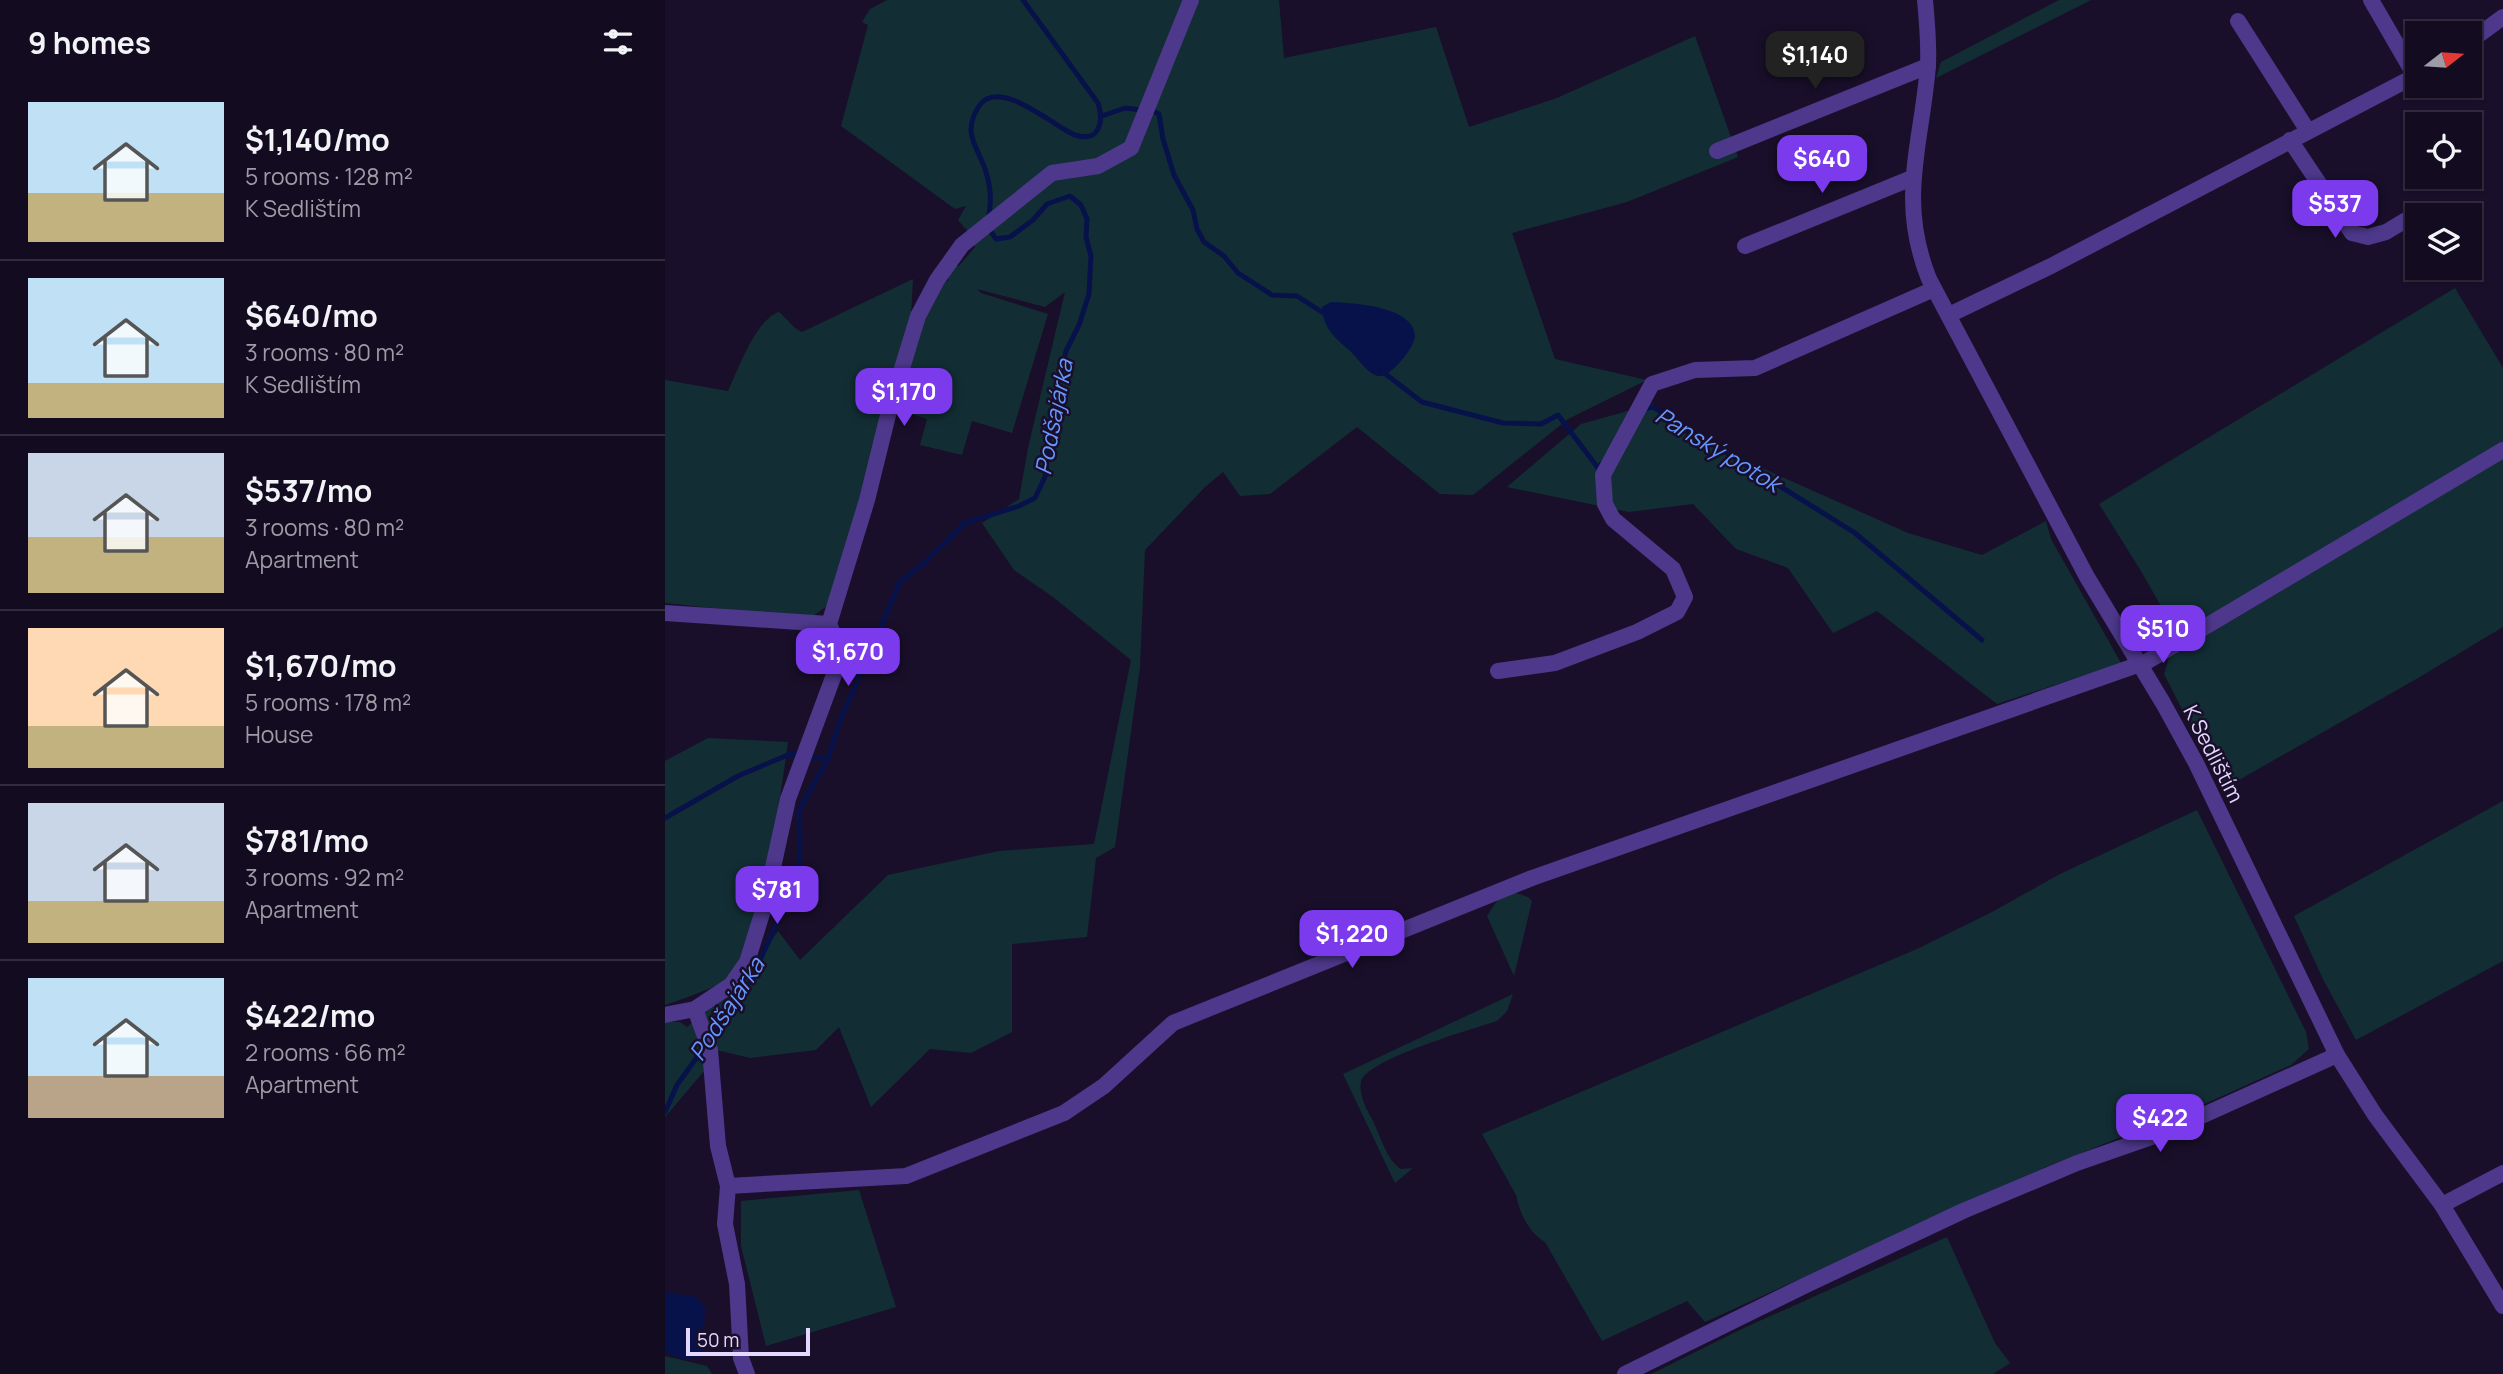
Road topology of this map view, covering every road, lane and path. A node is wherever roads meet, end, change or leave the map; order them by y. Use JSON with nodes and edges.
{"nodes":[{"id":1,"x":1191,"y":0,"type":"edge"},
{"id":2,"x":1925,"y":0,"type":"edge"},
{"id":3,"x":2371,"y":0,"type":"edge"},
{"id":4,"x":2503,"y":17,"type":"edge"},
{"id":5,"x":2238,"y":21,"type":"dead end"},
{"id":6,"x":2482,"y":32,"type":"edge"},
{"id":7,"x":2405,"y":57,"type":"edge"},
{"id":8,"x":1928,"y":66,"type":"junction"},
{"id":9,"x":2405,"y":82,"type":"edge"},
{"id":10,"x":2308,"y":131,"type":"junction"},
{"id":11,"x":2290,"y":140,"type":"junction"},
{"id":12,"x":1717,"y":151,"type":"dead end"},
{"id":13,"x":1912,"y":178,"type":"junction"},
{"id":14,"x":2405,"y":221,"type":"edge"},
{"id":15,"x":1745,"y":246,"type":"dead end"},
{"id":16,"x":1934,"y":289,"type":"junction"},
{"id":17,"x":1949,"y":315,"type":"junction"},
{"id":18,"x":2503,"y":450,"type":"edge"},
{"id":19,"x":665,"y":613,"type":"edge"},
{"id":20,"x":829,"y":624,"type":"junction"},
{"id":21,"x":2140,"y":664,"type":"junction"},
{"id":22,"x":1498,"y":671,"type":"dead end"},
{"id":23,"x":695,"y":1009,"type":"junction"},
{"id":24,"x":665,"y":1015,"type":"edge"},
{"id":25,"x":2337,"y":1055,"type":"junction"},
{"id":26,"x":2503,"y":1173,"type":"edge"},
{"id":27,"x":728,"y":1186,"type":"junction"},
{"id":28,"x":2441,"y":1205,"type":"junction"},
{"id":29,"x":2503,"y":1306,"type":"edge"},
{"id":30,"x":747,"y":1374,"type":"edge"},
{"id":31,"x":1625,"y":1374,"type":"edge"}],
"edges":[{"from":1,"to":20,"type":"street"},
{"from":2,"to":8,"type":"street","name":"K Sedlištím"},
{"from":3,"to":7,"type":"street"},
{"from":4,"to":6,"type":"street"},
{"from":5,"to":10,"type":"street"},
{"from":8,"to":12,"type":"street"},
{"from":8,"to":13,"type":"street","name":"K Sedlištím"},
{"from":9,"to":10,"type":"street"},
{"from":10,"to":11,"type":"street"},
{"from":11,"to":14,"type":"street"},
{"from":11,"to":17,"type":"street"},
{"from":13,"to":15,"type":"street"},
{"from":13,"to":16,"type":"street","name":"K Sedlištím"},
{"from":16,"to":17,"type":"street","name":"K Sedlištím"},
{"from":16,"to":22,"type":"street"},
{"from":17,"to":21,"type":"street","name":"K Sedlištím"},
{"from":18,"to":21,"type":"street"},
{"from":19,"to":20,"type":"street"},
{"from":20,"to":23,"type":"street"},
{"from":21,"to":25,"type":"street","name":"K Sedlištím"},
{"from":21,"to":27,"type":"street"},
{"from":23,"to":24,"type":"street"},
{"from":23,"to":27,"type":"street"},
{"from":25,"to":28,"type":"street","name":"K Sedlištím"},
{"from":25,"to":31,"type":"street"},
{"from":26,"to":28,"type":"street"},
{"from":27,"to":30,"type":"street"},
{"from":28,"to":29,"type":"street","name":"K Sedlištím"}]}
